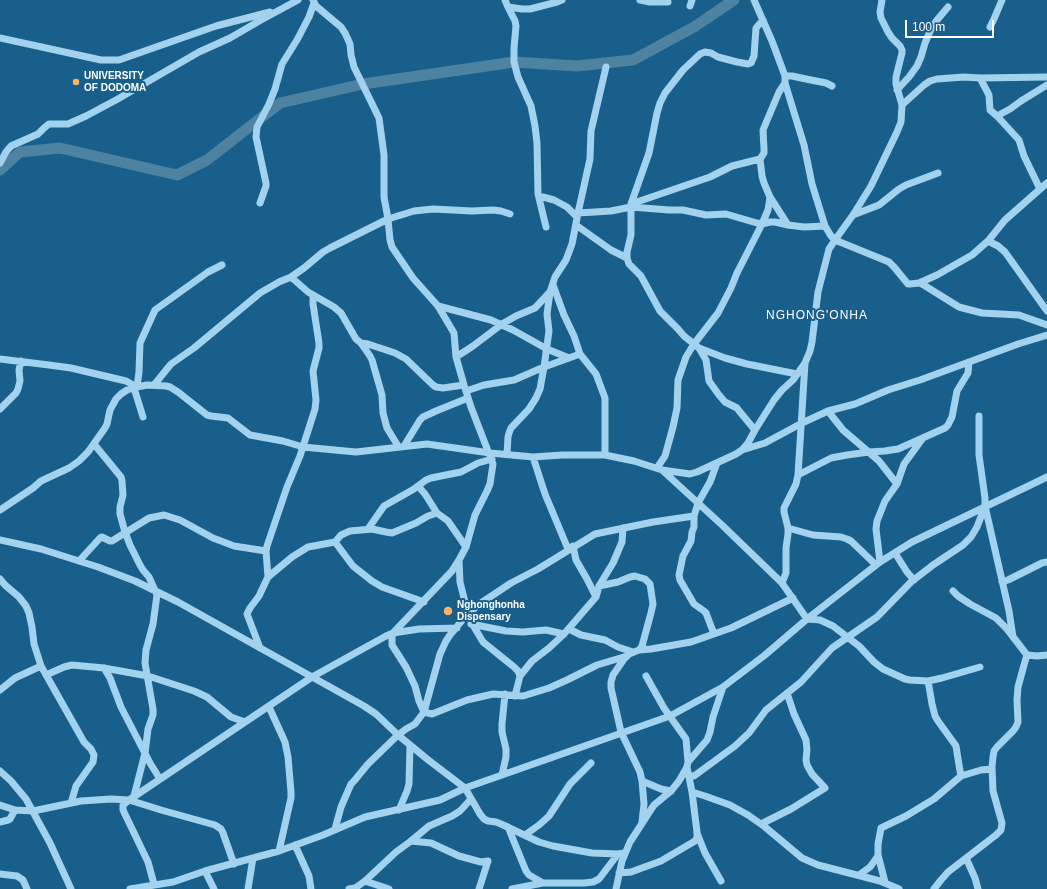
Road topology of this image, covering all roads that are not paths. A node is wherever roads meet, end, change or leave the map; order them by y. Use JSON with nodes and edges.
{"nodes":[{"id":1,"x":298,"y":0,"type":"edge"},
{"id":2,"x":562,"y":0,"type":"edge"},
{"id":3,"x":640,"y":0,"type":"edge"},
{"id":4,"x":754,"y":0,"type":"edge"},
{"id":5,"x":882,"y":0,"type":"edge"},
{"id":6,"x":1002,"y":0,"type":"edge"},
{"id":7,"x":313,"y":2,"type":"edge"},
{"id":8,"x":668,"y":2,"type":"dead end"},
{"id":9,"x":506,"y":3,"type":"edge"},
{"id":10,"x":948,"y":7,"type":"dead end"},
{"id":11,"x":282,"y":8,"type":"junction"},
{"id":12,"x":763,"y":20,"type":"junction"},
{"id":13,"x":990,"y":27,"type":"dead end"},
{"id":14,"x":0,"y":38,"type":"edge"},
{"id":15,"x":606,"y":67,"type":"dead end"},
{"id":16,"x":1047,"y":77,"type":"edge"},
{"id":17,"x":980,"y":78,"type":"junction"},
{"id":18,"x":785,"y":80,"type":"junction"},
{"id":19,"x":832,"y":86,"type":"dead end"},
{"id":20,"x":1047,"y":86,"type":"edge"},
{"id":21,"x":897,"y":90,"type":"junction"},
{"id":22,"x":902,"y":105,"type":"junction"},
{"id":23,"x":998,"y":116,"type":"junction"},
{"id":24,"x":760,"y":159,"type":"junction"},
{"id":25,"x":0,"y":163,"type":"edge"},
{"id":26,"x":938,"y":173,"type":"dead end"},
{"id":27,"x":1047,"y":183,"type":"edge"},
{"id":28,"x":1040,"y":189,"type":"junction"},
{"id":29,"x":770,"y":197,"type":"junction"},
{"id":30,"x":538,"y":198,"type":"junction"},
{"id":31,"x":260,"y":203,"type":"dead end"},
{"id":32,"x":631,"y":205,"type":"junction"},
{"id":33,"x":510,"y":214,"type":"dead end"},
{"id":34,"x":578,"y":215,"type":"junction"},
{"id":35,"x":853,"y":215,"type":"junction"},
{"id":36,"x":388,"y":219,"type":"junction"},
{"id":37,"x":762,"y":224,"type":"junction"},
{"id":38,"x":576,"y":225,"type":"junction"},
{"id":39,"x":788,"y":225,"type":"junction"},
{"id":40,"x":825,"y":226,"type":"junction"},
{"id":41,"x":546,"y":227,"type":"dead end"},
{"id":42,"x":834,"y":240,"type":"junction"},
{"id":43,"x":988,"y":241,"type":"junction"},
{"id":44,"x":627,"y":258,"type":"junction"},
{"id":45,"x":222,"y":265,"type":"dead end"},
{"id":46,"x":291,"y":277,"type":"junction"},
{"id":47,"x":919,"y":283,"type":"junction"},
{"id":48,"x":552,"y":285,"type":"junction"},
{"id":49,"x":550,"y":292,"type":"junction"},
{"id":50,"x":313,"y":295,"type":"junction"},
{"id":51,"x":438,"y":306,"type":"junction"},
{"id":52,"x":1047,"y":311,"type":"edge"},
{"id":53,"x":502,"y":324,"type":"junction"},
{"id":54,"x":1047,"y":325,"type":"edge"},
{"id":55,"x":1047,"y":335,"type":"edge"},
{"id":56,"x":361,"y":343,"type":"junction"},
{"id":57,"x":697,"y":346,"type":"junction"},
{"id":58,"x":547,"y":349,"type":"junction"},
{"id":59,"x":580,"y":354,"type":"junction"},
{"id":60,"x":456,"y":357,"type":"junction"},
{"id":61,"x":569,"y":358,"type":"junction"},
{"id":62,"x":0,"y":359,"type":"edge"},
{"id":63,"x":21,"y":361,"type":"junction"},
{"id":64,"x":969,"y":362,"type":"junction"},
{"id":65,"x":805,"y":363,"type":"junction"},
{"id":66,"x":544,"y":367,"type":"junction"},
{"id":67,"x":797,"y":374,"type":"junction"},
{"id":68,"x":154,"y":385,"type":"junction"},
{"id":69,"x":135,"y":387,"type":"junction"},
{"id":70,"x":465,"y":388,"type":"junction"},
{"id":71,"x":468,"y":398,"type":"junction"},
{"id":72,"x":0,"y":409,"type":"edge"},
{"id":73,"x":828,"y":411,"type":"junction"},
{"id":74,"x":979,"y":416,"type":"dead end"},
{"id":75,"x":143,"y":417,"type":"dead end"},
{"id":76,"x":802,"y":423,"type":"junction"},
{"id":77,"x":755,"y":430,"type":"junction"},
{"id":78,"x":923,"y":438,"type":"junction"},
{"id":79,"x":94,"y":444,"type":"junction"},
{"id":80,"x":401,"y":446,"type":"junction"},
{"id":81,"x":303,"y":447,"type":"junction"},
{"id":82,"x":742,"y":450,"type":"junction"},
{"id":83,"x":868,"y":452,"type":"junction"},
{"id":84,"x":507,"y":454,"type":"junction"},
{"id":85,"x":605,"y":455,"type":"junction"},
{"id":86,"x":491,"y":456,"type":"junction"},
{"id":87,"x":533,"y":457,"type":"junction"},
{"id":88,"x":717,"y":463,"type":"junction"},
{"id":89,"x":660,"y":469,"type":"junction"},
{"id":90,"x":798,"y":475,"type":"junction"},
{"id":91,"x":1047,"y":476,"type":"edge"},
{"id":92,"x":897,"y":484,"type":"junction"},
{"id":93,"x":418,"y":486,"type":"junction"},
{"id":94,"x":698,"y":503,"type":"junction"},
{"id":95,"x":985,"y":506,"type":"junction"},
{"id":96,"x":0,"y":510,"type":"edge"},
{"id":97,"x":437,"y":513,"type":"junction"},
{"id":98,"x":694,"y":516,"type":"junction"},
{"id":99,"x":623,"y":528,"type":"junction"},
{"id":100,"x":788,"y":528,"type":"junction"},
{"id":101,"x":368,"y":529,"type":"junction"},
{"id":102,"x":125,"y":532,"type":"junction"},
{"id":103,"x":0,"y":540,"type":"edge"},
{"id":104,"x":335,"y":542,"type":"junction"},
{"id":105,"x":466,"y":547,"type":"junction"},
{"id":106,"x":571,"y":548,"type":"junction"},
{"id":107,"x":266,"y":551,"type":"junction"},
{"id":108,"x":895,"y":553,"type":"junction"},
{"id":109,"x":459,"y":560,"type":"junction"},
{"id":110,"x":80,"y":561,"type":"junction"},
{"id":111,"x":1047,"y":562,"type":"edge"},
{"id":112,"x":878,"y":564,"type":"junction"},
{"id":113,"x":268,"y":577,"type":"junction"},
{"id":114,"x":0,"y":579,"type":"edge"},
{"id":115,"x":914,"y":580,"type":"junction"},
{"id":116,"x":1002,"y":582,"type":"junction"},
{"id":117,"x":782,"y":583,"type":"junction"},
{"id":118,"x":599,"y":586,"type":"junction"},
{"id":119,"x":154,"y":590,"type":"junction"},
{"id":120,"x":953,"y":591,"type":"dead end"},
{"id":121,"x":596,"y":597,"type":"junction"},
{"id":122,"x":793,"y":598,"type":"junction"},
{"id":123,"x":424,"y":602,"type":"junction"},
{"id":124,"x":468,"y":614,"type":"junction"},
{"id":125,"x":807,"y":619,"type":"junction"},
{"id":126,"x":462,"y":621,"type":"junction"},
{"id":127,"x":473,"y":625,"type":"junction"},
{"id":128,"x":457,"y":628,"type":"junction"},
{"id":129,"x":567,"y":631,"type":"junction"},
{"id":130,"x":393,"y":633,"type":"junction"},
{"id":131,"x":714,"y":634,"type":"junction"},
{"id":132,"x":1013,"y":637,"type":"junction"},
{"id":133,"x":847,"y":638,"type":"junction"},
{"id":134,"x":260,"y":648,"type":"junction"},
{"id":135,"x":633,"y":653,"type":"junction"},
{"id":136,"x":1027,"y":655,"type":"junction"},
{"id":137,"x":1047,"y":655,"type":"edge"},
{"id":138,"x":41,"y":666,"type":"junction"},
{"id":139,"x":980,"y":667,"type":"dead end"},
{"id":140,"x":104,"y":668,"type":"junction"},
{"id":141,"x":46,"y":675,"type":"junction"},
{"id":142,"x":148,"y":676,"type":"junction"},
{"id":143,"x":520,"y":676,"type":"junction"},
{"id":144,"x":646,"y":676,"type":"dead end"},
{"id":145,"x":312,"y":677,"type":"junction"},
{"id":146,"x":928,"y":681,"type":"junction"},
{"id":147,"x":723,"y":687,"type":"junction"},
{"id":148,"x":0,"y":690,"type":"edge"},
{"id":149,"x":787,"y":693,"type":"junction"},
{"id":150,"x":505,"y":694,"type":"junction"},
{"id":151,"x":515,"y":696,"type":"junction"},
{"id":152,"x":268,"y":707,"type":"junction"},
{"id":153,"x":424,"y":712,"type":"junction"},
{"id":154,"x":670,"y":716,"type":"junction"},
{"id":155,"x":245,"y":722,"type":"junction"},
{"id":156,"x":621,"y":732,"type":"junction"},
{"id":157,"x":398,"y":735,"type":"junction"},
{"id":158,"x":410,"y":745,"type":"junction"},
{"id":159,"x":145,"y":753,"type":"junction"},
{"id":160,"x":591,"y":763,"type":"dead end"},
{"id":161,"x":688,"y":765,"type":"junction"},
{"id":162,"x":992,"y":769,"type":"junction"},
{"id":163,"x":0,"y":771,"type":"edge"},
{"id":164,"x":502,"y":775,"type":"junction"},
{"id":165,"x":689,"y":776,"type":"junction"},
{"id":166,"x":961,"y":776,"type":"junction"},
{"id":167,"x":160,"y":779,"type":"junction"},
{"id":168,"x":642,"y":781,"type":"junction"},
{"id":169,"x":465,"y":788,"type":"junction"},
{"id":170,"x":671,"y":791,"type":"junction"},
{"id":171,"x":692,"y":792,"type":"junction"},
{"id":172,"x":131,"y":798,"type":"junction"},
{"id":173,"x":471,"y":799,"type":"junction"},
{"id":174,"x":71,"y":803,"type":"junction"},
{"id":175,"x":0,"y":805,"type":"edge"},
{"id":176,"x":15,"y":810,"type":"junction"},
{"id":177,"x":399,"y":810,"type":"junction"},
{"id":178,"x":33,"y":811,"type":"junction"},
{"id":179,"x":0,"y":822,"type":"edge"},
{"id":180,"x":642,"y":822,"type":"junction"},
{"id":181,"x":761,"y":824,"type":"junction"},
{"id":182,"x":508,"y":827,"type":"junction"},
{"id":183,"x":335,"y":829,"type":"junction"},
{"id":184,"x":697,"y":833,"type":"junction"},
{"id":185,"x":525,"y":835,"type":"junction"},
{"id":186,"x":411,"y":841,"type":"junction"},
{"id":187,"x":295,"y":845,"type":"junction"},
{"id":188,"x":279,"y":851,"type":"junction"},
{"id":189,"x":621,"y":854,"type":"junction"},
{"id":190,"x":878,"y":856,"type":"junction"},
{"id":191,"x":253,"y":858,"type":"junction"},
{"id":192,"x":966,"y":858,"type":"junction"},
{"id":193,"x":234,"y":864,"type":"junction"},
{"id":194,"x":205,"y":871,"type":"junction"},
{"id":195,"x":619,"y":873,"type":"junction"},
{"id":196,"x":0,"y":874,"type":"edge"},
{"id":197,"x":858,"y":875,"type":"junction"},
{"id":198,"x":365,"y":881,"type":"junction"},
{"id":199,"x":721,"y":881,"type":"dead end"},
{"id":200,"x":885,"y":882,"type":"junction"},
{"id":201,"x":543,"y":883,"type":"junction"},
{"id":202,"x":154,"y":884,"type":"junction"},
{"id":203,"x":27,"y":889,"type":"edge"},
{"id":204,"x":71,"y":889,"type":"edge"},
{"id":205,"x":130,"y":889,"type":"edge"},
{"id":206,"x":214,"y":889,"type":"edge"},
{"id":207,"x":248,"y":889,"type":"edge"},
{"id":208,"x":312,"y":889,"type":"edge"},
{"id":209,"x":348,"y":889,"type":"edge"},
{"id":210,"x":389,"y":889,"type":"edge"},
{"id":211,"x":479,"y":889,"type":"edge"},
{"id":212,"x":512,"y":889,"type":"edge"},
{"id":213,"x":616,"y":889,"type":"edge"},
{"id":214,"x":899,"y":889,"type":"edge"},
{"id":215,"x":934,"y":889,"type":"edge"},
{"id":216,"x":978,"y":889,"type":"edge"}],
"edges":[{"from":1,"to":11,"type":"street"},
{"from":2,"to":9,"type":"street"},
{"from":3,"to":8,"type":"street"},
{"from":4,"to":12,"type":"street"},
{"from":5,"to":21,"type":"street"},
{"from":6,"to":13,"type":"street"},
{"from":7,"to":31,"type":"street"},
{"from":7,"to":36,"type":"street"},
{"from":9,"to":30,"type":"street"},
{"from":10,"to":21,"type":"street"},
{"from":11,"to":14,"type":"street"},
{"from":11,"to":25,"type":"street"},
{"from":12,"to":18,"type":"street"},
{"from":12,"to":32,"type":"street"},
{"from":15,"to":34,"type":"street"},
{"from":16,"to":17,"type":"street"},
{"from":17,"to":22,"type":"street"},
{"from":17,"to":23,"type":"street"},
{"from":18,"to":19,"type":"street"},
{"from":18,"to":24,"type":"street"},
{"from":18,"to":40,"type":"street"},
{"from":20,"to":23,"type":"street"},
{"from":21,"to":22,"type":"street"},
{"from":22,"to":35,"type":"street"},
{"from":23,"to":28,"type":"street"},
{"from":24,"to":29,"type":"street"},
{"from":24,"to":32,"type":"street"},
{"from":26,"to":35,"type":"street"},
{"from":27,"to":28,"type":"street"},
{"from":28,"to":43,"type":"street"},
{"from":29,"to":37,"type":"street"},
{"from":29,"to":39,"type":"street"},
{"from":30,"to":34,"type":"street"},
{"from":30,"to":41,"type":"street"},
{"from":32,"to":34,"type":"street"},
{"from":32,"to":37,"type":"street"},
{"from":32,"to":44,"type":"street"},
{"from":33,"to":36,"type":"street"},
{"from":34,"to":38,"type":"street"},
{"from":35,"to":42,"type":"street"},
{"from":36,"to":46,"type":"street"},
{"from":36,"to":51,"type":"street"},
{"from":37,"to":39,"type":"street"},
{"from":37,"to":57,"type":"street"},
{"from":38,"to":44,"type":"street"},
{"from":38,"to":48,"type":"street"},
{"from":39,"to":40,"type":"street"},
{"from":40,"to":42,"type":"street"},
{"from":42,"to":47,"type":"street"},
{"from":42,"to":65,"type":"street"},
{"from":43,"to":47,"type":"street"},
{"from":43,"to":52,"type":"street"},
{"from":44,"to":57,"type":"street"},
{"from":45,"to":69,"type":"street"},
{"from":46,"to":50,"type":"street"},
{"from":46,"to":68,"type":"street"},
{"from":47,"to":54,"type":"street"},
{"from":48,"to":49,"type":"street"},
{"from":48,"to":59,"type":"street"},
{"from":49,"to":53,"type":"street"},
{"from":49,"to":58,"type":"street"},
{"from":50,"to":56,"type":"street"},
{"from":50,"to":81,"type":"street"},
{"from":51,"to":53,"type":"street"},
{"from":51,"to":60,"type":"street"},
{"from":53,"to":58,"type":"street"},
{"from":53,"to":60,"type":"street"},
{"from":55,"to":64,"type":"street"},
{"from":56,"to":70,"type":"street"},
{"from":56,"to":80,"type":"street"},
{"from":57,"to":67,"type":"street"},
{"from":57,"to":77,"type":"street"},
{"from":57,"to":89,"type":"street"},
{"from":58,"to":61,"type":"street"},
{"from":58,"to":66,"type":"street"},
{"from":59,"to":61,"type":"street"},
{"from":59,"to":85,"type":"street"},
{"from":60,"to":70,"type":"street"},
{"from":61,"to":66,"type":"street"},
{"from":62,"to":63,"type":"street"},
{"from":63,"to":69,"type":"street"},
{"from":63,"to":72,"type":"street"},
{"from":64,"to":73,"type":"street"},
{"from":64,"to":78,"type":"street"},
{"from":65,"to":67,"type":"street"},
{"from":65,"to":76,"type":"street"},
{"from":66,"to":70,"type":"street"},
{"from":66,"to":84,"type":"street"},
{"from":67,"to":77,"type":"street"},
{"from":68,"to":69,"type":"street"},
{"from":68,"to":81,"type":"street"},
{"from":69,"to":75,"type":"street"},
{"from":69,"to":79,"type":"street"},
{"from":70,"to":71,"type":"street"},
{"from":71,"to":80,"type":"street"},
{"from":71,"to":86,"type":"street"},
{"from":73,"to":76,"type":"street"},
{"from":73,"to":83,"type":"street"},
{"from":74,"to":95,"type":"street"},
{"from":76,"to":82,"type":"street"},
{"from":76,"to":90,"type":"street"},
{"from":77,"to":82,"type":"street"},
{"from":78,"to":83,"type":"street"},
{"from":78,"to":92,"type":"street"},
{"from":79,"to":96,"type":"street"},
{"from":79,"to":102,"type":"street"},
{"from":80,"to":81,"type":"street"},
{"from":80,"to":86,"type":"street"},
{"from":81,"to":107,"type":"street"},
{"from":82,"to":88,"type":"street"},
{"from":83,"to":90,"type":"street"},
{"from":83,"to":92,"type":"street"},
{"from":84,"to":86,"type":"street"},
{"from":84,"to":87,"type":"street"},
{"from":85,"to":87,"type":"street"},
{"from":85,"to":89,"type":"street"},
{"from":86,"to":93,"type":"street"},
{"from":86,"to":105,"type":"street"},
{"from":87,"to":106,"type":"street"},
{"from":88,"to":89,"type":"street"},
{"from":88,"to":94,"type":"street"},
{"from":89,"to":94,"type":"street"},
{"from":90,"to":100,"type":"street"},
{"from":91,"to":95,"type":"street"},
{"from":92,"to":112,"type":"street"},
{"from":93,"to":97,"type":"street"},
{"from":93,"to":101,"type":"street"},
{"from":94,"to":98,"type":"street"},
{"from":94,"to":117,"type":"street"},
{"from":95,"to":108,"type":"street"},
{"from":95,"to":115,"type":"street"},
{"from":95,"to":116,"type":"street"},
{"from":97,"to":101,"type":"street"},
{"from":97,"to":105,"type":"street"},
{"from":98,"to":99,"type":"street"},
{"from":98,"to":131,"type":"street"},
{"from":99,"to":106,"type":"street"},
{"from":99,"to":118,"type":"street"},
{"from":100,"to":112,"type":"street"},
{"from":100,"to":117,"type":"street"},
{"from":101,"to":104,"type":"street"},
{"from":102,"to":107,"type":"street"},
{"from":102,"to":110,"type":"street"},
{"from":102,"to":119,"type":"street"},
{"from":103,"to":110,"type":"street"},
{"from":104,"to":113,"type":"street"},
{"from":104,"to":123,"type":"street"},
{"from":105,"to":109,"type":"street"},
{"from":106,"to":121,"type":"street"},
{"from":106,"to":124,"type":"street"},
{"from":107,"to":113,"type":"street"},
{"from":108,"to":112,"type":"street"},
{"from":108,"to":115,"type":"street"},
{"from":109,"to":123,"type":"street"},
{"from":109,"to":124,"type":"street"},
{"from":110,"to":119,"type":"street"},
{"from":111,"to":116,"type":"street"},
{"from":112,"to":125,"type":"street"},
{"from":113,"to":134,"type":"street"},
{"from":114,"to":138,"type":"street"},
{"from":115,"to":133,"type":"street"},
{"from":116,"to":132,"type":"street"},
{"from":117,"to":122,"type":"street"},
{"from":118,"to":121,"type":"street"},
{"from":118,"to":135,"type":"street"},
{"from":119,"to":134,"type":"street"},
{"from":119,"to":142,"type":"street"},
{"from":120,"to":132,"type":"street"},
{"from":121,"to":129,"type":"street"},
{"from":122,"to":125,"type":"street"},
{"from":122,"to":131,"type":"street"},
{"from":123,"to":130,"type":"street"},
{"from":124,"to":126,"type":"street"},
{"from":124,"to":127,"type":"street"},
{"from":125,"to":133,"type":"street"},
{"from":125,"to":147,"type":"street"},
{"from":126,"to":127,"type":"street"},
{"from":126,"to":128,"type":"street"},
{"from":127,"to":129,"type":"street"},
{"from":127,"to":143,"type":"street"},
{"from":128,"to":130,"type":"street"},
{"from":128,"to":153,"type":"street"},
{"from":129,"to":135,"type":"street"},
{"from":129,"to":143,"type":"street"},
{"from":130,"to":145,"type":"street"},
{"from":130,"to":153,"type":"street"},
{"from":131,"to":135,"type":"street"},
{"from":132,"to":136,"type":"street"},
{"from":133,"to":146,"type":"street"},
{"from":133,"to":149,"type":"street"},
{"from":134,"to":145,"type":"street"},
{"from":135,"to":151,"type":"street"},
{"from":135,"to":156,"type":"street"},
{"from":136,"to":137,"type":"street"},
{"from":136,"to":162,"type":"street"},
{"from":138,"to":141,"type":"street"},
{"from":138,"to":148,"type":"street"},
{"from":139,"to":146,"type":"street"},
{"from":140,"to":141,"type":"street"},
{"from":140,"to":142,"type":"street"},
{"from":140,"to":159,"type":"street"},
{"from":141,"to":174,"type":"street"},
{"from":142,"to":155,"type":"street"},
{"from":142,"to":159,"type":"street"},
{"from":143,"to":151,"type":"street"},
{"from":144,"to":154,"type":"street"},
{"from":145,"to":152,"type":"street"},
{"from":145,"to":157,"type":"street"},
{"from":146,"to":166,"type":"street"},
{"from":147,"to":154,"type":"street"},
{"from":147,"to":161,"type":"street"},
{"from":149,"to":165,"type":"street"},
{"from":149,"to":181,"type":"street"},
{"from":150,"to":151,"type":"street"},
{"from":150,"to":153,"type":"street"},
{"from":150,"to":164,"type":"street"},
{"from":152,"to":155,"type":"street"},
{"from":152,"to":188,"type":"street"},
{"from":153,"to":157,"type":"street"},
{"from":154,"to":156,"type":"street"},
{"from":154,"to":161,"type":"street"},
{"from":155,"to":167,"type":"street"},
{"from":156,"to":164,"type":"street"},
{"from":156,"to":168,"type":"street"},
{"from":157,"to":158,"type":"street"},
{"from":157,"to":183,"type":"street"},
{"from":158,"to":169,"type":"street"},
{"from":158,"to":177,"type":"street"},
{"from":159,"to":167,"type":"street"},
{"from":159,"to":172,"type":"street"},
{"from":160,"to":185,"type":"street"},
{"from":161,"to":165,"type":"street"},
{"from":161,"to":170,"type":"street"},
{"from":162,"to":166,"type":"street"},
{"from":162,"to":192,"type":"street"},
{"from":163,"to":178,"type":"street"},
{"from":164,"to":169,"type":"street"},
{"from":165,"to":171,"type":"street"},
{"from":166,"to":190,"type":"street"},
{"from":167,"to":172,"type":"street"},
{"from":168,"to":170,"type":"street"},
{"from":168,"to":180,"type":"street"},
{"from":169,"to":173,"type":"street"},
{"from":169,"to":177,"type":"street"},
{"from":170,"to":180,"type":"street"},
{"from":171,"to":181,"type":"street"},
{"from":171,"to":184,"type":"street"},
{"from":172,"to":174,"type":"street"},
{"from":172,"to":193,"type":"street"},
{"from":172,"to":202,"type":"street"},
{"from":173,"to":182,"type":"street"},
{"from":173,"to":186,"type":"street"},
{"from":174,"to":178,"type":"street"},
{"from":175,"to":176,"type":"street"},
{"from":176,"to":178,"type":"street"},
{"from":176,"to":179,"type":"street"},
{"from":177,"to":183,"type":"street"},
{"from":178,"to":204,"type":"street"},
{"from":180,"to":189,"type":"street"},
{"from":181,"to":197,"type":"street"},
{"from":182,"to":185,"type":"street"},
{"from":182,"to":201,"type":"street"},
{"from":183,"to":187,"type":"street"},
{"from":184,"to":195,"type":"street"},
{"from":184,"to":199,"type":"street"},
{"from":185,"to":189,"type":"street"},
{"from":186,"to":198,"type":"street"},
{"from":186,"to":211,"type":"street"},
{"from":187,"to":188,"type":"street"},
{"from":187,"to":208,"type":"street"},
{"from":188,"to":191,"type":"street"},
{"from":189,"to":195,"type":"street"},
{"from":189,"to":201,"type":"street"},
{"from":190,"to":197,"type":"street"},
{"from":190,"to":200,"type":"street"},
{"from":191,"to":193,"type":"street"},
{"from":191,"to":207,"type":"street"},
{"from":192,"to":215,"type":"street"},
{"from":192,"to":216,"type":"street"},
{"from":193,"to":194,"type":"street"},
{"from":194,"to":202,"type":"street"},
{"from":194,"to":206,"type":"street"},
{"from":195,"to":213,"type":"street"},
{"from":196,"to":203,"type":"street"},
{"from":197,"to":200,"type":"street"},
{"from":198,"to":209,"type":"street"},
{"from":198,"to":210,"type":"street"},
{"from":200,"to":214,"type":"street"},
{"from":201,"to":212,"type":"street"},
{"from":202,"to":205,"type":"street"}]}
